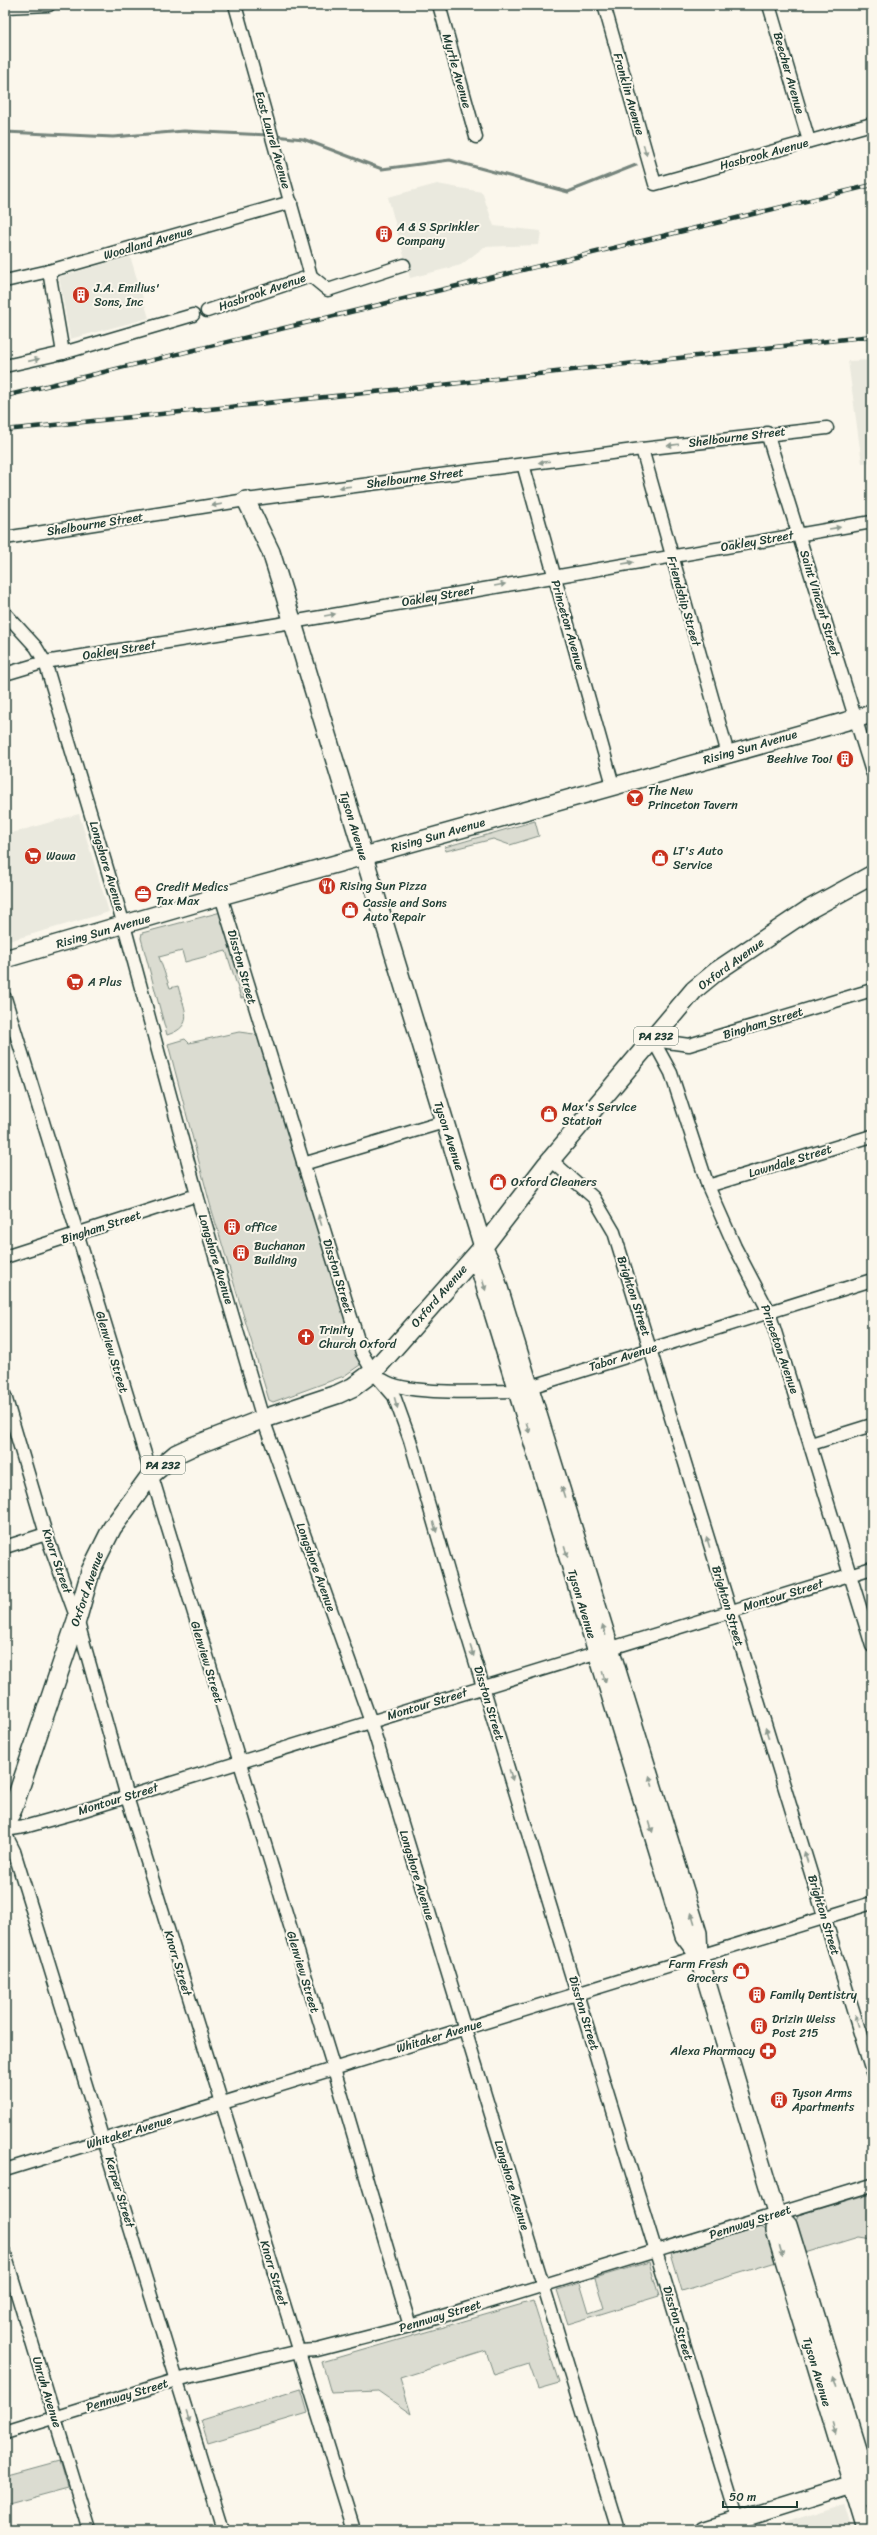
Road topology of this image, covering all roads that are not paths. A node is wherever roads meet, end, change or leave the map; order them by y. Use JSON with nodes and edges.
{"nodes":[{"id":1,"x":49,"y":5,"type":"edge"},
{"id":2,"x":236,"y":5,"type":"edge"},
{"id":3,"x":439,"y":5,"type":"edge"},
{"id":4,"x":604,"y":5,"type":"edge"},
{"id":5,"x":769,"y":5,"type":"edge"},
{"id":6,"x":5,"y":7,"type":"edge"},
{"id":7,"x":872,"y":124,"type":"edge"},
{"id":8,"x":476,"y":137,"type":"dead end"},
{"id":9,"x":809,"y":141,"type":"junction"},
{"id":10,"x":655,"y":184,"type":"joint"},
{"id":11,"x":290,"y":202,"type":"junction"},
{"id":12,"x":404,"y":265,"type":"dead end"},
{"id":13,"x":49,"y":271,"type":"junction"},
{"id":14,"x":311,"y":276,"type":"junction"},
{"id":15,"x":5,"y":281,"type":"edge"},
{"id":16,"x":207,"y":311,"type":"dead end"},
{"id":17,"x":193,"y":315,"type":"dead end"},
{"id":18,"x":63,"y":353,"type":"junction"},
{"id":19,"x":5,"y":366,"type":"edge"},
{"id":20,"x":827,"y":428,"type":"dead end"},
{"id":21,"x":767,"y":433,"type":"junction"},
{"id":22,"x":642,"y":449,"type":"junction"},
{"id":23,"x":523,"y":464,"type":"junction"},
{"id":24,"x":246,"y":500,"type":"junction"},
{"id":25,"x":872,"y":522,"type":"edge"},
{"id":26,"x":799,"y":533,"type":"junction"},
{"id":27,"x":5,"y":538,"type":"edge"},
{"id":28,"x":671,"y":556,"type":"junction"},
{"id":29,"x":554,"y":575,"type":"junction"},
{"id":30,"x":5,"y":613,"type":"edge"},
{"id":31,"x":292,"y":622,"type":"junction"},
{"id":32,"x":45,"y":662,"type":"junction"},
{"id":33,"x":5,"y":674,"type":"edge"},
{"id":34,"x":872,"y":714,"type":"edge"},
{"id":35,"x":855,"y":718,"type":"junction"},
{"id":36,"x":728,"y":754,"type":"junction"},
{"id":37,"x":872,"y":772,"type":"edge"},
{"id":38,"x":613,"y":785,"type":"junction"},
{"id":39,"x":362,"y":856,"type":"junction"},
{"id":40,"x":872,"y":874,"type":"edge"},
{"id":41,"x":221,"y":896,"type":"junction"},
{"id":42,"x":124,"y":925,"type":"junction"},
{"id":43,"x":5,"y":959,"type":"edge"},
{"id":44,"x":872,"y":990,"type":"edge"},
{"id":45,"x":5,"y":998,"type":"edge"},
{"id":46,"x":653,"y":1040,"type":"junction"},
{"id":47,"x":444,"y":1122,"type":"junction"},
{"id":48,"x":872,"y":1136,"type":"edge"},
{"id":49,"x":551,"y":1160,"type":"junction"},
{"id":50,"x":303,"y":1164,"type":"junction"},
{"id":51,"x":708,"y":1186,"type":"junction"},
{"id":52,"x":197,"y":1195,"type":"junction"},
{"id":53,"x":77,"y":1235,"type":"junction"},
{"id":54,"x":483,"y":1247,"type":"junction"},
{"id":55,"x":5,"y":1257,"type":"edge"},
{"id":56,"x":872,"y":1280,"type":"edge"},
{"id":57,"x":769,"y":1312,"type":"junction"},
{"id":58,"x":650,"y":1349,"type":"junction"},
{"id":59,"x":373,"y":1372,"type":"junction"},
{"id":60,"x":524,"y":1389,"type":"junction"},
{"id":61,"x":5,"y":1396,"type":"edge"},
{"id":62,"x":263,"y":1419,"type":"junction"},
{"id":63,"x":872,"y":1425,"type":"edge"},
{"id":64,"x":811,"y":1444,"type":"junction"},
{"id":65,"x":150,"y":1476,"type":"junction"},
{"id":66,"x":46,"y":1534,"type":"junction"},
{"id":67,"x":5,"y":1547,"type":"edge"},
{"id":68,"x":872,"y":1568,"type":"edge"},
{"id":69,"x":852,"y":1575,"type":"junction"},
{"id":70,"x":729,"y":1612,"type":"junction"},
{"id":71,"x":77,"y":1619,"type":"junction"},
{"id":72,"x":872,"y":1646,"type":"edge"},
{"id":73,"x":603,"y":1650,"type":"junction"},
{"id":74,"x":484,"y":1687,"type":"junction"},
{"id":75,"x":370,"y":1722,"type":"junction"},
{"id":76,"x":238,"y":1762,"type":"junction"},
{"id":77,"x":127,"y":1797,"type":"junction"},
{"id":78,"x":5,"y":1826,"type":"edge"},
{"id":79,"x":5,"y":1830,"type":"edge"},
{"id":80,"x":5,"y":1833,"type":"edge"},
{"id":81,"x":872,"y":1903,"type":"edge"},
{"id":82,"x":825,"y":1918,"type":"junction"},
{"id":83,"x":699,"y":1956,"type":"junction"},
{"id":84,"x":578,"y":1994,"type":"junction"},
{"id":85,"x":464,"y":2028,"type":"junction"},
{"id":86,"x":334,"y":2069,"type":"junction"},
{"id":87,"x":872,"y":2072,"type":"edge"},
{"id":88,"x":222,"y":2103,"type":"junction"},
{"id":89,"x":104,"y":2140,"type":"junction"},
{"id":90,"x":5,"y":2170,"type":"edge"},
{"id":91,"x":872,"y":2185,"type":"edge"},
{"id":92,"x":776,"y":2213,"type":"junction"},
{"id":93,"x":656,"y":2252,"type":"junction"},
{"id":94,"x":5,"y":2254,"type":"edge"},
{"id":95,"x":542,"y":2285,"type":"junction"},
{"id":96,"x":410,"y":2326,"type":"junction"},
{"id":97,"x":299,"y":2352,"type":"junction"},
{"id":98,"x":176,"y":2380,"type":"junction"},
{"id":99,"x":55,"y":2418,"type":"junction"},
{"id":100,"x":5,"y":2433,"type":"edge"},
{"id":101,"x":863,"y":2480,"type":"edge"},
{"id":102,"x":872,"y":2498,"type":"edge"},
{"id":103,"x":738,"y":2520,"type":"junction"},
{"id":104,"x":89,"y":2530,"type":"edge"},
{"id":105,"x":224,"y":2530,"type":"edge"},
{"id":106,"x":354,"y":2530,"type":"edge"},
{"id":107,"x":618,"y":2530,"type":"edge"},
{"id":108,"x":705,"y":2530,"type":"edge"},
{"id":109,"x":866,"y":2530,"type":"edge"}],
"edges":[{"from":1,"to":6,"type":"street"},
{"from":2,"to":11,"type":"street","name":"East Laurel Avenue"},
{"from":3,"to":8,"type":"street","name":"Myrtle Avenue"},
{"from":4,"to":10,"type":"street","name":"Franklin Avenue","one_way":true},
{"from":5,"to":9,"type":"street","name":"Beecher Avenue"},
{"from":7,"to":9,"type":"street","name":"Hasbrook Avenue"},
{"from":9,"to":10,"type":"street","name":"Hasbrook Avenue"},
{"from":11,"to":13,"type":"street","name":"Woodland Avenue"},
{"from":11,"to":14,"type":"street","name":"East Laurel Avenue"},
{"from":12,"to":14,"type":"street","name":"Hasbrook Avenue"},
{"from":13,"to":15,"type":"street","name":"Woodland Avenue"},
{"from":13,"to":18,"type":"street"},
{"from":14,"to":16,"type":"street","name":"Hasbrook Avenue"},
{"from":17,"to":18,"type":"street"},
{"from":19,"to":18,"type":"street","one_way":true},
{"from":20,"to":21,"type":"street","name":"Shelbourne Street"},
{"from":21,"to":22,"type":"street","name":"Shelbourne Street","one_way":true},
{"from":21,"to":26,"type":"street","name":"Saint Vincent Street"},
{"from":22,"to":23,"type":"street","name":"Shelbourne Street","one_way":true},
{"from":22,"to":28,"type":"street","name":"Friendship Street"},
{"from":23,"to":24,"type":"street","name":"Shelbourne Street","one_way":true},
{"from":23,"to":29,"type":"street","name":"Princeton Avenue"},
{"from":24,"to":27,"type":"street","name":"Shelbourne Street","one_way":true},
{"from":24,"to":31,"type":"street","name":"Tyson Avenue"},
{"from":26,"to":25,"type":"street","name":"Oakley Street","one_way":true},
{"from":26,"to":28,"type":"street","name":"Oakley Street"},
{"from":26,"to":35,"type":"street","name":"Saint Vincent Street"},
{"from":29,"to":28,"type":"street","name":"Oakley Street","one_way":true},
{"from":28,"to":36,"type":"street","name":"Friendship Street"},
{"from":31,"to":29,"type":"street","name":"Oakley Street","one_way":true},
{"from":29,"to":38,"type":"street","name":"Princeton Avenue"},
{"from":30,"to":32,"type":"street","name":"Longshore Avenue"},
{"from":31,"to":32,"type":"street","name":"Oakley Street"},
{"from":31,"to":39,"type":"street","name":"Tyson Avenue"},
{"from":32,"to":33,"type":"street","name":"Oakley Street"},
{"from":32,"to":42,"type":"street","name":"Longshore Avenue"},
{"from":34,"to":35,"type":"street","name":"Rising Sun Avenue"},
{"from":35,"to":36,"type":"street","name":"Rising Sun Avenue"},
{"from":35,"to":37,"type":"street","name":"Saint Vincent Street"},
{"from":36,"to":38,"type":"street","name":"Rising Sun Avenue"},
{"from":38,"to":39,"type":"street","name":"Rising Sun Avenue"},
{"from":39,"to":41,"type":"street","name":"Rising Sun Avenue"},
{"from":39,"to":47,"type":"street","name":"Tyson Avenue"},
{"from":40,"to":46,"type":"main road","name":"Oxford Avenue","number":"PA 232"},
{"from":41,"to":42,"type":"street","name":"Rising Sun Avenue"},
{"from":41,"to":50,"type":"street","name":"Disston Street"},
{"from":42,"to":43,"type":"street","name":"Rising Sun Avenue"},
{"from":42,"to":52,"type":"street","name":"Longshore Avenue"},
{"from":44,"to":46,"type":"street","name":"Bingham Street"},
{"from":45,"to":53,"type":"street","name":"Glenview Street"},
{"from":46,"to":49,"type":"main road","name":"Oxford Avenue","number":"PA 232"},
{"from":46,"to":51,"type":"street","name":"Princeton Avenue"},
{"from":47,"to":50,"type":"street"},
{"from":47,"to":54,"type":"street","name":"Tyson Avenue"},
{"from":48,"to":51,"type":"street","name":"Lawndale Street"},
{"from":49,"to":54,"type":"main road","name":"Oxford Avenue","number":"PA 232"},
{"from":49,"to":58,"type":"street","name":"Brighton Street"},
{"from":59,"to":50,"type":"street","name":"Disston Street","one_way":true},
{"from":51,"to":57,"type":"street","name":"Princeton Avenue"},
{"from":52,"to":53,"type":"street","name":"Bingham Street"},
{"from":52,"to":62,"type":"street","name":"Longshore Avenue"},
{"from":53,"to":55,"type":"street","name":"Bingham Street"},
{"from":53,"to":65,"type":"street","name":"Glenview Street"},
{"from":54,"to":59,"type":"main road","name":"Oxford Avenue","number":"PA 232"},
{"from":54,"to":60,"type":"street","name":"Tyson Avenue"},
{"from":56,"to":57,"type":"street","name":"Tabor Avenue"},
{"from":57,"to":58,"type":"street","name":"Tabor Avenue"},
{"from":57,"to":64,"type":"street","name":"Princeton Avenue"},
{"from":58,"to":60,"type":"street","name":"Tabor Avenue"},
{"from":70,"to":58,"type":"street","name":"Brighton Street","one_way":true},
{"from":59,"to":60,"type":"street","name":"Tabor Avenue"},
{"from":59,"to":62,"type":"main road","name":"Oxford Avenue","number":"PA 232"},
{"from":59,"to":74,"type":"street","name":"Disston Street","one_way":true},
{"from":60,"to":73,"type":"street","name":"Tyson Avenue"},
{"from":61,"to":66,"type":"street","name":"Knorr Street"},
{"from":62,"to":65,"type":"main road","name":"Oxford Avenue","number":"PA 232"},
{"from":62,"to":75,"type":"street","name":"Longshore Avenue"},
{"from":63,"to":64,"type":"street"},
{"from":64,"to":69,"type":"street","name":"Princeton Avenue"},
{"from":65,"to":71,"type":"main road","name":"Oxford Avenue","number":"PA 232"},
{"from":65,"to":76,"type":"street","name":"Glenview Street"},
{"from":66,"to":67,"type":"street"},
{"from":66,"to":71,"type":"street","name":"Knorr Street"},
{"from":68,"to":69,"type":"street","name":"Montour Street"},
{"from":69,"to":70,"type":"street","name":"Montour Street"},
{"from":69,"to":72,"type":"street","name":"Princeton Avenue"},
{"from":70,"to":73,"type":"street","name":"Montour Street"},
{"from":82,"to":70,"type":"street","name":"Brighton Street","one_way":true},
{"from":71,"to":77,"type":"street","name":"Knorr Street"},
{"from":71,"to":78,"type":"main road","name":"Oxford Avenue","number":"PA 232"},
{"from":73,"to":74,"type":"street","name":"Montour Street"},
{"from":73,"to":83,"type":"street","name":"Tyson Avenue"},
{"from":74,"to":75,"type":"street","name":"Montour Street"},
{"from":74,"to":84,"type":"street","name":"Disston Street","one_way":true},
{"from":75,"to":76,"type":"street","name":"Montour Street"},
{"from":75,"to":85,"type":"street","name":"Longshore Avenue"},
{"from":76,"to":77,"type":"street","name":"Montour Street"},
{"from":76,"to":86,"type":"street","name":"Glenview Street"},
{"from":77,"to":79,"type":"street","name":"Montour Street"},
{"from":77,"to":88,"type":"street","name":"Knorr Street"},
{"from":80,"to":89,"type":"street","name":"Kerper Street"},
{"from":81,"to":82,"type":"street","name":"Whitaker Avenue"},
{"from":82,"to":83,"type":"street","name":"Whitaker Avenue"},
{"from":87,"to":82,"type":"street","name":"Brighton Street","one_way":true},
{"from":83,"to":84,"type":"street","name":"Whitaker Avenue"},
{"from":83,"to":92,"type":"street","name":"Tyson Avenue"},
{"from":84,"to":85,"type":"street","name":"Whitaker Avenue"},
{"from":84,"to":93,"type":"street","name":"Disston Street"},
{"from":85,"to":86,"type":"street","name":"Whitaker Avenue"},
{"from":85,"to":95,"type":"street","name":"Longshore Avenue"},
{"from":86,"to":88,"type":"street","name":"Whitaker Avenue"},
{"from":86,"to":96,"type":"street","name":"Glenview Street"},
{"from":88,"to":89,"type":"street","name":"Whitaker Avenue"},
{"from":88,"to":97,"type":"street","name":"Knorr Street"},
{"from":89,"to":90,"type":"street","name":"Whitaker Avenue"},
{"from":89,"to":98,"type":"street","name":"Kerper Street"},
{"from":91,"to":92,"type":"street","name":"Pennway Street"},
{"from":92,"to":93,"type":"street","name":"Pennway Street"},
{"from":92,"to":101,"type":"street","name":"Tyson Avenue"},
{"from":93,"to":95,"type":"street","name":"Pennway Street"},
{"from":93,"to":103,"type":"street","name":"Disston Street"},
{"from":94,"to":99,"type":"street","name":"Unruh Avenue"},
{"from":95,"to":96,"type":"street","name":"Pennway Street"},
{"from":95,"to":107,"type":"street","name":"Longshore Avenue"},
{"from":96,"to":97,"type":"street","name":"Pennway Street"},
{"from":97,"to":98,"type":"street","name":"Pennway Street"},
{"from":97,"to":106,"type":"street","name":"Knorr Street"},
{"from":98,"to":99,"type":"street","name":"Pennway Street"},
{"from":98,"to":105,"type":"street","name":"Kerper Street","one_way":true},
{"from":99,"to":100,"type":"street","name":"Pennway Street"},
{"from":99,"to":104,"type":"street","name":"Unruh Avenue"},
{"from":101,"to":102,"type":"street","name":"Tyson Avenue"},
{"from":101,"to":103,"type":"street"},
{"from":101,"to":109,"type":"street","name":"Tyson Avenue"},
{"from":103,"to":108,"type":"street"}]}
